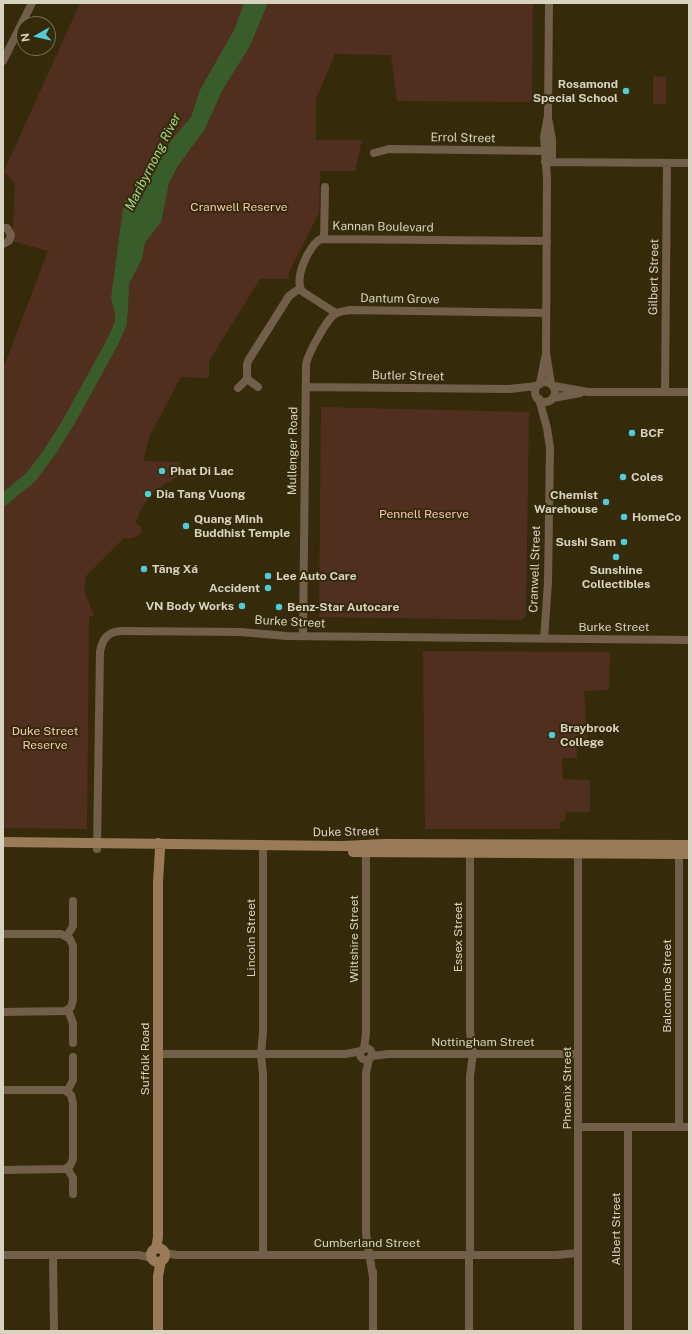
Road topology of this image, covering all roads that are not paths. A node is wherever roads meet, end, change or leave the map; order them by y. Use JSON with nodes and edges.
{"nodes":[{"id":1,"x":32,"y":3,"type":"edge"},
{"id":2,"x":549,"y":3,"type":"edge"},
{"id":3,"x":3,"y":61,"type":"edge"},
{"id":4,"x":548,"y":151,"type":"junction"},
{"id":5,"x":374,"y":153,"type":"dead end"},
{"id":6,"x":548,"y":162,"type":"junction"},
{"id":7,"x":668,"y":163,"type":"junction"},
{"id":8,"x":689,"y":163,"type":"edge"},
{"id":9,"x":325,"y":187,"type":"dead end"},
{"id":10,"x":3,"y":228,"type":"edge"},
{"id":11,"x":324,"y":239,"type":"junction"},
{"id":12,"x":547,"y":241,"type":"junction"},
{"id":13,"x":3,"y":244,"type":"edge"},
{"id":14,"x":299,"y":289,"type":"junction"},
{"id":15,"x":336,"y":313,"type":"junction"},
{"id":16,"x":546,"y":313,"type":"junction"},
{"id":17,"x":546,"y":353,"type":"junction"},
{"id":18,"x":247,"y":379,"type":"junction"},
{"id":19,"x":539,"y":385,"type":"junction"},
{"id":20,"x":552,"y":385,"type":"junction"},
{"id":21,"x":258,"y":387,"type":"dead end"},
{"id":22,"x":306,"y":387,"type":"junction"},
{"id":23,"x":238,"y":388,"type":"dead end"},
{"id":24,"x":509,"y":389,"type":"junction"},
{"id":25,"x":588,"y":392,"type":"junction"},
{"id":26,"x":665,"y":392,"type":"junction"},
{"id":27,"x":689,"y":392,"type":"edge"},
{"id":28,"x":538,"y":398,"type":"junction"},
{"id":29,"x":552,"y":399,"type":"junction"},
{"id":30,"x":547,"y":428,"type":"junction"},
{"id":31,"x":303,"y":636,"type":"junction"},
{"id":32,"x":544,"y":639,"type":"junction"},
{"id":33,"x":689,"y":640,"type":"edge"},
{"id":34,"x":3,"y":842,"type":"edge"},
{"id":35,"x":578,"y":844,"type":"junction"},
{"id":36,"x":98,"y":846,"type":"junction"},
{"id":37,"x":158,"y":847,"type":"junction"},
{"id":38,"x":3,"y":848,"type":"edge"},
{"id":39,"x":263,"y":848,"type":"junction"},
{"id":40,"x":470,"y":848,"type":"junction"},
{"id":41,"x":366,"y":849,"type":"junction"},
{"id":42,"x":684,"y":850,"type":"edge"},
{"id":43,"x":578,"y":855,"type":"junction"},
{"id":44,"x":73,"y":901,"type":"dead end"},
{"id":45,"x":3,"y":934,"type":"edge"},
{"id":46,"x":67,"y":936,"type":"junction"},
{"id":47,"x":68,"y":1010,"type":"junction"},
{"id":48,"x":3,"y":1012,"type":"edge"},
{"id":49,"x":73,"y":1043,"type":"dead end"},
{"id":50,"x":158,"y":1054,"type":"junction"},
{"id":51,"x":263,"y":1054,"type":"junction"},
{"id":52,"x":366,"y":1054,"type":"junction"},
{"id":53,"x":470,"y":1054,"type":"junction"},
{"id":54,"x":578,"y":1054,"type":"junction"},
{"id":55,"x":73,"y":1057,"type":"dead end"},
{"id":56,"x":3,"y":1090,"type":"edge"},
{"id":57,"x":67,"y":1092,"type":"junction"},
{"id":58,"x":579,"y":1127,"type":"junction"},
{"id":59,"x":628,"y":1127,"type":"junction"},
{"id":60,"x":679,"y":1127,"type":"junction"},
{"id":61,"x":689,"y":1127,"type":"edge"},
{"id":62,"x":67,"y":1168,"type":"junction"},
{"id":63,"x":3,"y":1170,"type":"edge"},
{"id":64,"x":73,"y":1194,"type":"dead end"},
{"id":65,"x":54,"y":1255,"type":"junction"},
{"id":66,"x":158,"y":1255,"type":"junction"},
{"id":67,"x":263,"y":1255,"type":"junction"},
{"id":68,"x":369,"y":1255,"type":"junction"},
{"id":69,"x":469,"y":1255,"type":"junction"},
{"id":70,"x":3,"y":1256,"type":"edge"},
{"id":71,"x":578,"y":1256,"type":"junction"},
{"id":72,"x":54,"y":1331,"type":"edge"},
{"id":73,"x":158,"y":1331,"type":"edge"},
{"id":74,"x":372,"y":1331,"type":"edge"},
{"id":75,"x":469,"y":1331,"type":"edge"},
{"id":76,"x":578,"y":1331,"type":"edge"},
{"id":77,"x":628,"y":1331,"type":"edge"}],
"edges":[{"from":1,"to":3,"type":"street"},
{"from":2,"to":4,"type":"street"},
{"from":4,"to":5,"type":"street","name":"Errol Street"},
{"from":4,"to":6,"type":"street"},
{"from":6,"to":7,"type":"street"},
{"from":6,"to":12,"type":"street"},
{"from":7,"to":8,"type":"street"},
{"from":7,"to":26,"type":"street","name":"Gilbert Street"},
{"from":9,"to":11,"type":"street"},
{"from":10,"to":13,"type":"street"},
{"from":11,"to":12,"type":"street","name":"Kannan Boulevard"},
{"from":11,"to":14,"type":"street","name":"Kannan Boulevard"},
{"from":12,"to":16,"type":"street"},
{"from":14,"to":15,"type":"street"},
{"from":14,"to":18,"type":"street"},
{"from":15,"to":16,"type":"street","name":"Dantum Grove"},
{"from":15,"to":22,"type":"street"},
{"from":16,"to":17,"type":"street"},
{"from":17,"to":19,"type":"street"},
{"from":17,"to":20,"type":"street"},
{"from":18,"to":21,"type":"street"},
{"from":18,"to":23,"type":"street"},
{"from":19,"to":20,"type":"street"},
{"from":19,"to":24,"type":"street","name":"Butler Street"},
{"from":19,"to":28,"type":"street"},
{"from":20,"to":25,"type":"street"},
{"from":20,"to":29,"type":"street"},
{"from":22,"to":24,"type":"street","name":"Butler Street"},
{"from":22,"to":31,"type":"street","name":"Mullenger Road"},
{"from":24,"to":28,"type":"street","name":"Butler Street"},
{"from":25,"to":26,"type":"street"},
{"from":25,"to":29,"type":"street"},
{"from":26,"to":27,"type":"street"},
{"from":28,"to":29,"type":"street"},
{"from":28,"to":30,"type":"street","name":"Cranwell Street"},
{"from":29,"to":30,"type":"street","name":"Cranwell Street"},
{"from":30,"to":32,"type":"street","name":"Cranwell Street"},
{"from":31,"to":32,"type":"street","name":"Burke Street"},
{"from":31,"to":36,"type":"street","name":"Burke Street"},
{"from":32,"to":33,"type":"street","name":"Burke Street"},
{"from":34,"to":36,"type":"street","name":"Duke Street"},
{"from":35,"to":40,"type":"street","name":"Duke Street"},
{"from":35,"to":42,"type":"street","name":"Duke Street"},
{"from":35,"to":43,"type":"street","name":"Phoenix Street"},
{"from":36,"to":37,"type":"street","name":"Duke Street"},
{"from":36,"to":38,"type":"street","name":"Duke Street"},
{"from":37,"to":39,"type":"street","name":"Duke Street"},
{"from":37,"to":50,"type":"street","name":"Suffolk Road"},
{"from":39,"to":41,"type":"street","name":"Duke Street"},
{"from":39,"to":51,"type":"street","name":"Lincoln Street"},
{"from":40,"to":41,"type":"street","name":"Duke Street"},
{"from":40,"to":43,"type":"street","name":"Duke Street"},
{"from":40,"to":53,"type":"street","name":"Essex Street"},
{"from":41,"to":52,"type":"street","name":"Wiltshire Street"},
{"from":42,"to":43,"type":"street","name":"Duke Street"},
{"from":42,"to":60,"type":"street","name":"Balcombe Street"},
{"from":43,"to":54,"type":"street","name":"Phoenix Street"},
{"from":44,"to":46,"type":"street"},
{"from":45,"to":46,"type":"street"},
{"from":46,"to":47,"type":"street"},
{"from":47,"to":48,"type":"street"},
{"from":47,"to":49,"type":"street"},
{"from":50,"to":51,"type":"street","name":"Nottingham Street"},
{"from":50,"to":66,"type":"street","name":"Suffolk Road"},
{"from":51,"to":52,"type":"street","name":"Nottingham Street"},
{"from":51,"to":67,"type":"street","name":"Lincoln Street"},
{"from":52,"to":53,"type":"street","name":"Nottingham Street"},
{"from":52,"to":68,"type":"street","name":"Wiltshire Street"},
{"from":53,"to":54,"type":"street","name":"Nottingham Street"},
{"from":53,"to":69,"type":"street","name":"Essex Street"},
{"from":54,"to":58,"type":"street","name":"Phoenix Street"},
{"from":55,"to":57,"type":"street"},
{"from":56,"to":57,"type":"street"},
{"from":57,"to":62,"type":"street"},
{"from":58,"to":59,"type":"street"},
{"from":58,"to":71,"type":"street","name":"Phoenix Street"},
{"from":59,"to":60,"type":"street"},
{"from":59,"to":77,"type":"street","name":"Albert Street"},
{"from":60,"to":61,"type":"street"},
{"from":62,"to":63,"type":"street"},
{"from":62,"to":64,"type":"street"},
{"from":65,"to":66,"type":"street","name":"Cumberland Street"},
{"from":65,"to":70,"type":"street","name":"Cumberland Street"},
{"from":65,"to":72,"type":"street"},
{"from":66,"to":67,"type":"street","name":"Cumberland Street"},
{"from":66,"to":73,"type":"street","name":"Suffolk Road"},
{"from":67,"to":68,"type":"street","name":"Cumberland Street"},
{"from":68,"to":69,"type":"street","name":"Cumberland Street"},
{"from":68,"to":74,"type":"street","name":"Wiltshire Street"},
{"from":69,"to":71,"type":"street","name":"Cumberland Street"},
{"from":69,"to":75,"type":"street","name":"Essex Street"},
{"from":71,"to":76,"type":"street","name":"Phoenix Street"}]}
